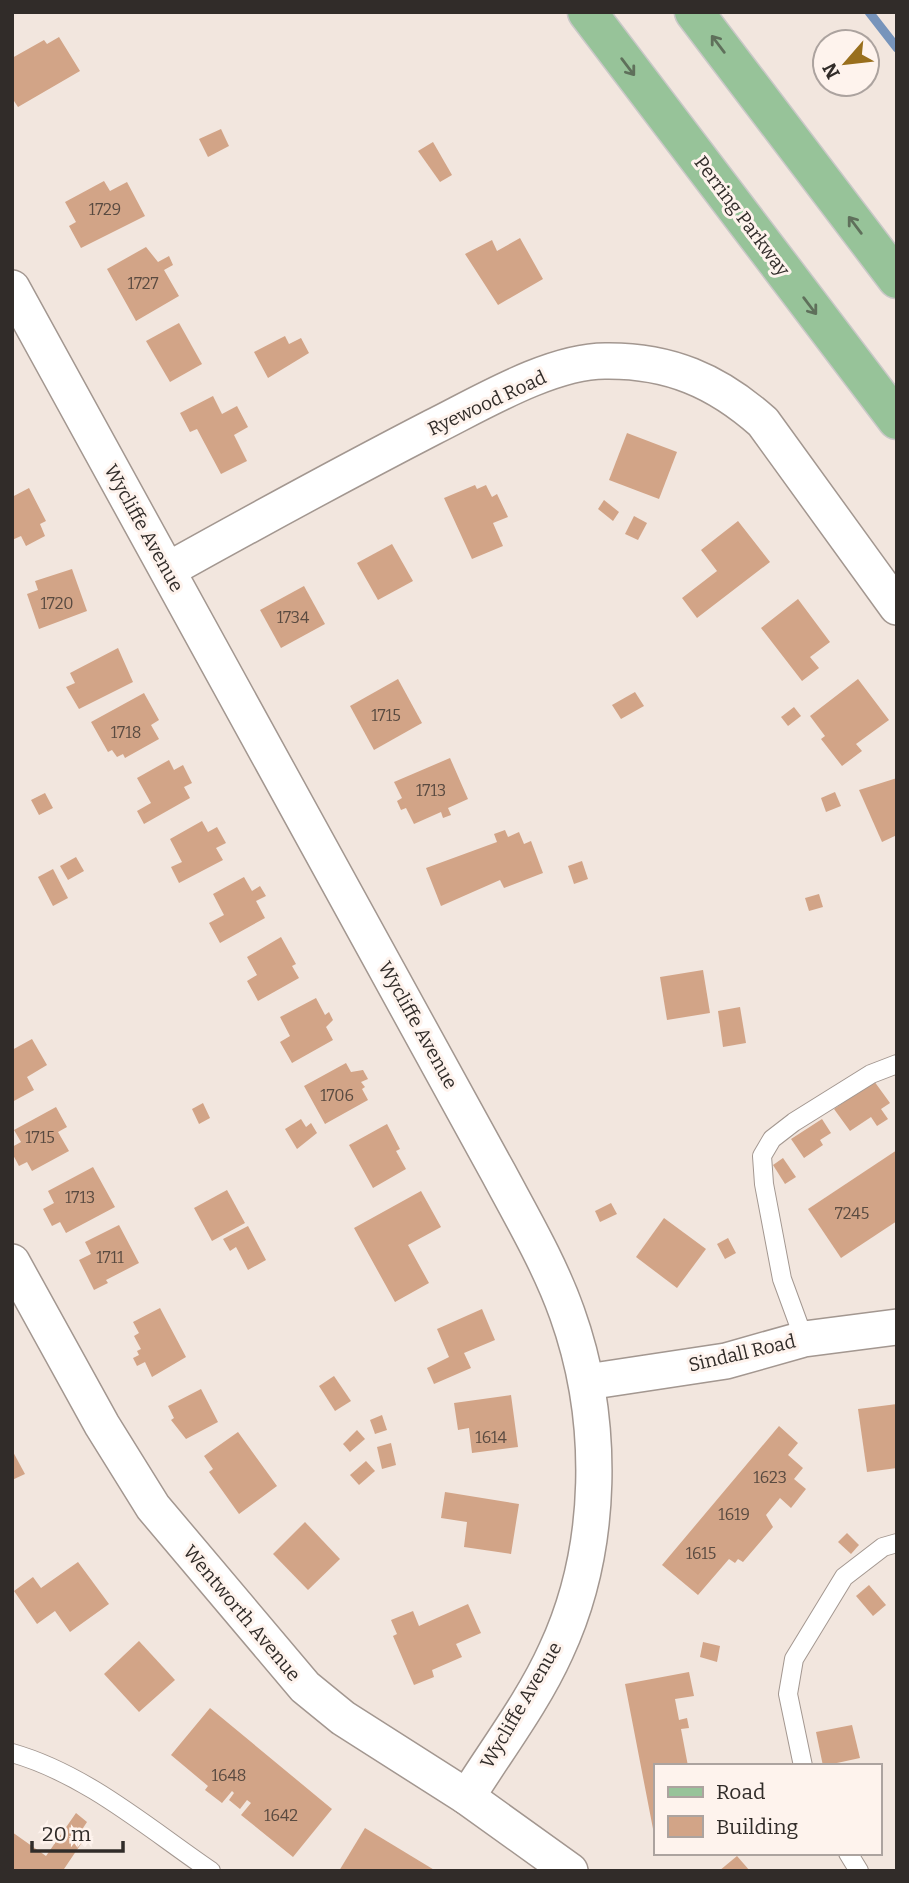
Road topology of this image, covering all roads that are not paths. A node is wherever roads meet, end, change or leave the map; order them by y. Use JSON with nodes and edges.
{"nodes":[{"id":1,"x":587,"y":12,"type":"edge"},
{"id":2,"x":694,"y":12,"type":"edge"},
{"id":3,"x":897,"y":279,"type":"edge"},
{"id":4,"x":12,"y":288,"type":"edge"},
{"id":5,"x":897,"y":420,"type":"edge"},
{"id":6,"x":167,"y":570,"type":"junction"},
{"id":7,"x":897,"y":607,"type":"edge"},
{"id":8,"x":897,"y":1064,"type":"edge"},
{"id":9,"x":12,"y":1262,"type":"edge"},
{"id":10,"x":897,"y":1327,"type":"edge"},
{"id":11,"x":804,"y":1339,"type":"junction"},
{"id":12,"x":587,"y":1382,"type":"junction"},
{"id":13,"x":897,"y":1543,"type":"edge"},
{"id":14,"x":12,"y":1753,"type":"edge"},
{"id":15,"x":803,"y":1764,"type":"edge"},
{"id":16,"x":467,"y":1797,"type":"junction"},
{"id":17,"x":849,"y":1855,"type":"edge"},
{"id":18,"x":211,"y":1871,"type":"edge"},
{"id":19,"x":570,"y":1871,"type":"edge"},
{"id":20,"x":859,"y":1871,"type":"edge"}],
"edges":[{"from":1,"to":5,"type":"main road","name":"Perring Parkway","one_way":true},
{"from":3,"to":2,"type":"main road","one_way":true},
{"from":4,"to":6,"type":"street","name":"Wycliffe Avenue"},
{"from":6,"to":7,"type":"street","name":"Ryewood Road"},
{"from":6,"to":12,"type":"street","name":"Wycliffe Avenue"},
{"from":8,"to":11,"type":"lane"},
{"from":9,"to":16,"type":"street","name":"Wentworth Avenue"},
{"from":10,"to":11,"type":"street","name":"Sindall Road"},
{"from":11,"to":12,"type":"street","name":"Sindall Road"},
{"from":12,"to":16,"type":"street","name":"Wycliffe Avenue"},
{"from":13,"to":15,"type":"lane"},
{"from":14,"to":18,"type":"lane"},
{"from":16,"to":19,"type":"street","name":"Wentworth Avenue"},
{"from":17,"to":20,"type":"lane"}]}
